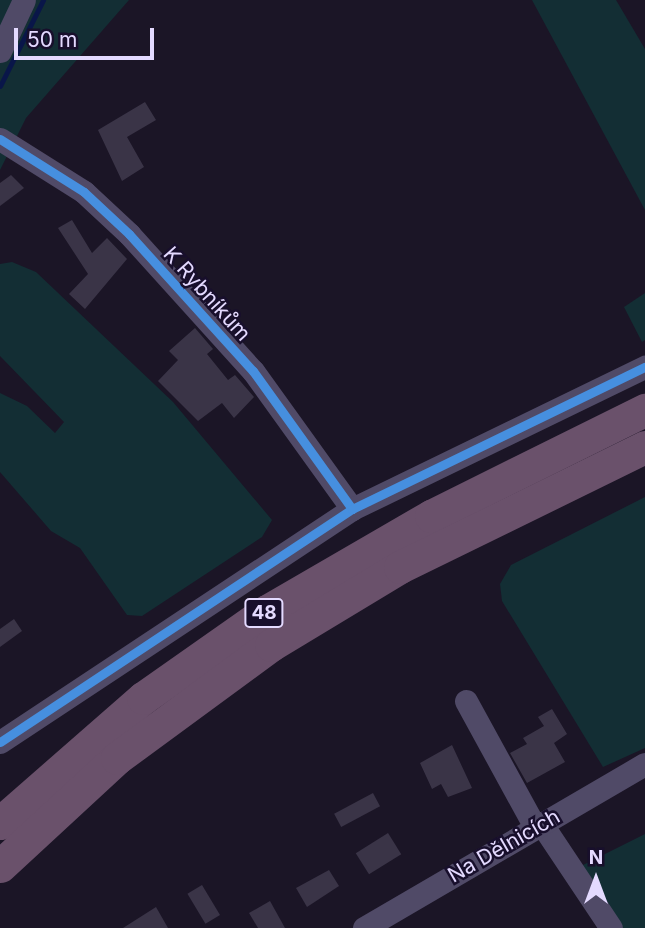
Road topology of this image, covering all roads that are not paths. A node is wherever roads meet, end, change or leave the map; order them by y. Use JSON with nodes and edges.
{"nodes":[{"id":1,"x":24,"y":0,"type":"edge"},
{"id":2,"x":0,"y":51,"type":"edge"},
{"id":3,"x":0,"y":139,"type":"edge"},
{"id":4,"x":645,"y":367,"type":"edge"},
{"id":5,"x":645,"y":410,"type":"edge"},
{"id":6,"x":645,"y":447,"type":"edge"},
{"id":7,"x":352,"y":509,"type":"junction"},
{"id":8,"x":466,"y":701,"type":"dead end"},
{"id":9,"x":0,"y":742,"type":"edge"},
{"id":10,"x":645,"y":764,"type":"edge"},
{"id":11,"x":0,"y":823,"type":"edge"},
{"id":12,"x":538,"y":825,"type":"junction"},
{"id":13,"x":0,"y":866,"type":"edge"},
{"id":14,"x":364,"y":928,"type":"edge"},
{"id":15,"x":611,"y":928,"type":"edge"}],
"edges":[{"from":1,"to":2,"type":"street"},
{"from":3,"to":7,"type":"street","name":"K Rybníkům"},
{"from":4,"to":7,"type":"street"},
{"from":5,"to":11,"type":"highway","number":"48"},
{"from":6,"to":13,"type":"highway","number":"48"},
{"from":7,"to":9,"type":"street"},
{"from":8,"to":12,"type":"street"},
{"from":10,"to":12,"type":"street","name":"Na Dělnicích"},
{"from":12,"to":14,"type":"street","name":"Na Dělnicích"},
{"from":12,"to":15,"type":"street"}]}
